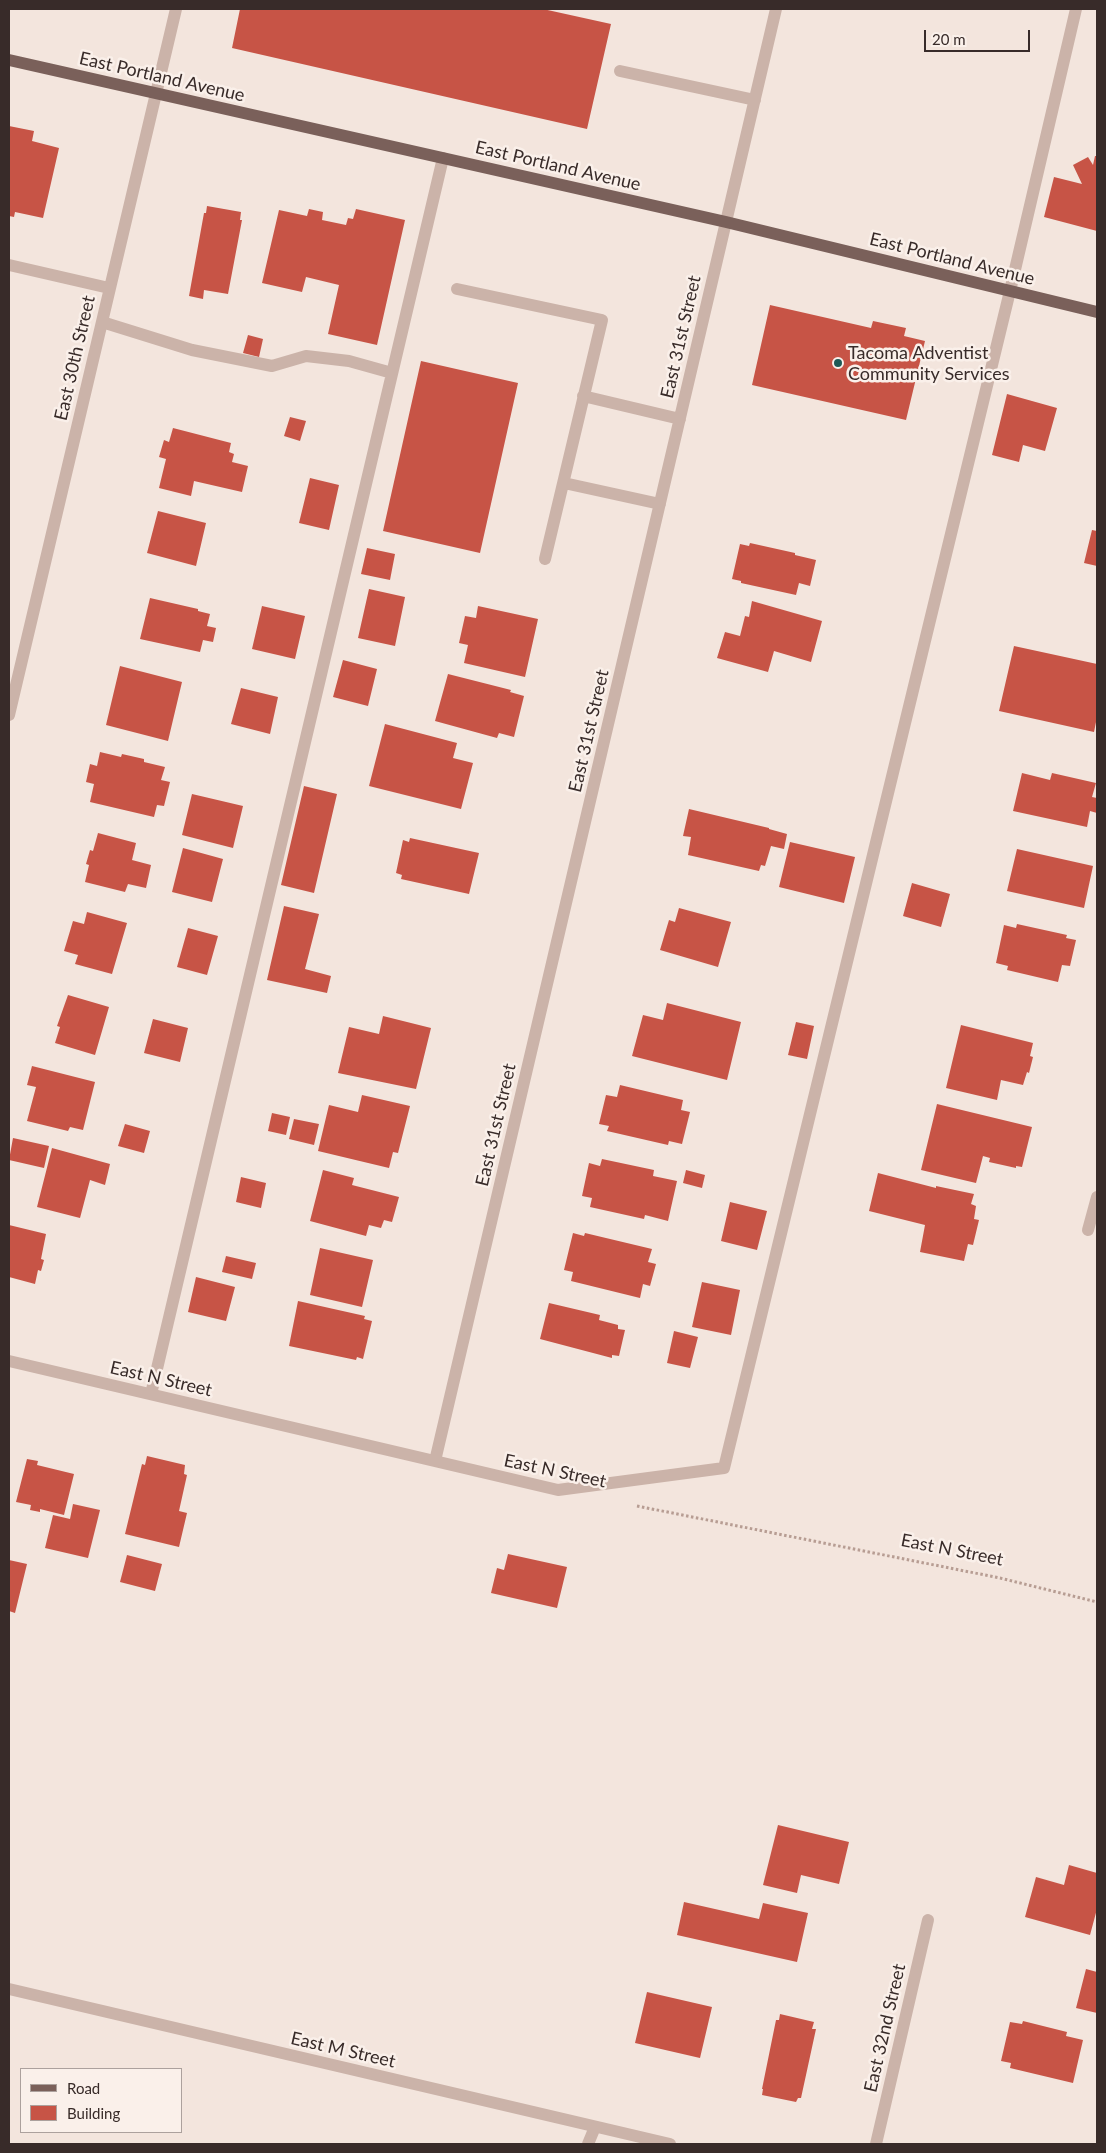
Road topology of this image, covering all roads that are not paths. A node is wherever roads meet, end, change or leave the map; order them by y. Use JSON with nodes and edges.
{"nodes":[{"id":1,"x":176,"y":9,"type":"edge"},
{"id":2,"x":776,"y":9,"type":"edge"},
{"id":3,"x":1076,"y":9,"type":"edge"},
{"id":4,"x":9,"y":60,"type":"edge"},
{"id":5,"x":620,"y":71,"type":"dead end"},
{"id":6,"x":156,"y":93,"type":"junction"},
{"id":7,"x":755,"y":100,"type":"junction"},
{"id":8,"x":443,"y":158,"type":"junction"},
{"id":9,"x":726,"y":222,"type":"junction"},
{"id":10,"x":9,"y":264,"type":"edge"},
{"id":11,"x":109,"y":288,"type":"junction"},
{"id":12,"x":457,"y":289,"type":"dead end"},
{"id":13,"x":1010,"y":291,"type":"junction"},
{"id":14,"x":1097,"y":312,"type":"edge"},
{"id":15,"x":102,"y":322,"type":"junction"},
{"id":16,"x":392,"y":374,"type":"junction"},
{"id":17,"x":583,"y":396,"type":"junction"},
{"id":18,"x":680,"y":419,"type":"junction"},
{"id":19,"x":564,"y":482,"type":"junction"},
{"id":20,"x":660,"y":504,"type":"junction"},
{"id":21,"x":545,"y":559,"type":"dead end"},
{"id":22,"x":9,"y":715,"type":"edge"},
{"id":23,"x":1097,"y":1197,"type":"edge"},
{"id":24,"x":1088,"y":1230,"type":"dead end"},
{"id":25,"x":9,"y":1361,"type":"edge"},
{"id":26,"x":151,"y":1394,"type":"junction"},
{"id":27,"x":435,"y":1461,"type":"junction"},
{"id":28,"x":928,"y":1920,"type":"dead end"},
{"id":29,"x":9,"y":1989,"type":"edge"},
{"id":30,"x":595,"y":2127,"type":"junction"},
{"id":31,"x":588,"y":2144,"type":"edge"},
{"id":32,"x":670,"y":2144,"type":"edge"},
{"id":33,"x":876,"y":2144,"type":"edge"}],
"edges":[{"from":1,"to":6,"type":"street","name":"East 30th Street"},
{"from":2,"to":7,"type":"street","name":"East 31st Street"},
{"from":3,"to":13,"type":"street"},
{"from":4,"to":6,"type":"main road","name":"East Portland Avenue"},
{"from":5,"to":7,"type":"street"},
{"from":6,"to":8,"type":"main road","name":"East Portland Avenue"},
{"from":6,"to":11,"type":"street","name":"East 30th Street"},
{"from":7,"to":9,"type":"street","name":"East 31st Street"},
{"from":8,"to":9,"type":"main road","name":"East Portland Avenue"},
{"from":8,"to":16,"type":"street"},
{"from":9,"to":13,"type":"main road","name":"East Portland Avenue"},
{"from":9,"to":18,"type":"street","name":"East 31st Street"},
{"from":10,"to":11,"type":"street"},
{"from":11,"to":15,"type":"street","name":"East 30th Street"},
{"from":12,"to":17,"type":"street"},
{"from":13,"to":14,"type":"main road","name":"East Portland Avenue"},
{"from":13,"to":27,"type":"street","name":"East N Street"},
{"from":15,"to":16,"type":"street"},
{"from":15,"to":22,"type":"street","name":"East 30th Street"},
{"from":16,"to":26,"type":"street"},
{"from":17,"to":18,"type":"street"},
{"from":17,"to":19,"type":"street"},
{"from":18,"to":20,"type":"street","name":"East 31st Street"},
{"from":19,"to":20,"type":"street"},
{"from":19,"to":21,"type":"street"},
{"from":20,"to":27,"type":"street","name":"East 31st Street"},
{"from":23,"to":24,"type":"street"},
{"from":25,"to":26,"type":"street","name":"East N Street"},
{"from":26,"to":27,"type":"street","name":"East N Street"},
{"from":28,"to":33,"type":"street","name":"East 32nd Street"},
{"from":29,"to":30,"type":"street","name":"East M Street"},
{"from":30,"to":31,"type":"street"},
{"from":30,"to":32,"type":"street","name":"East M Street"}]}
